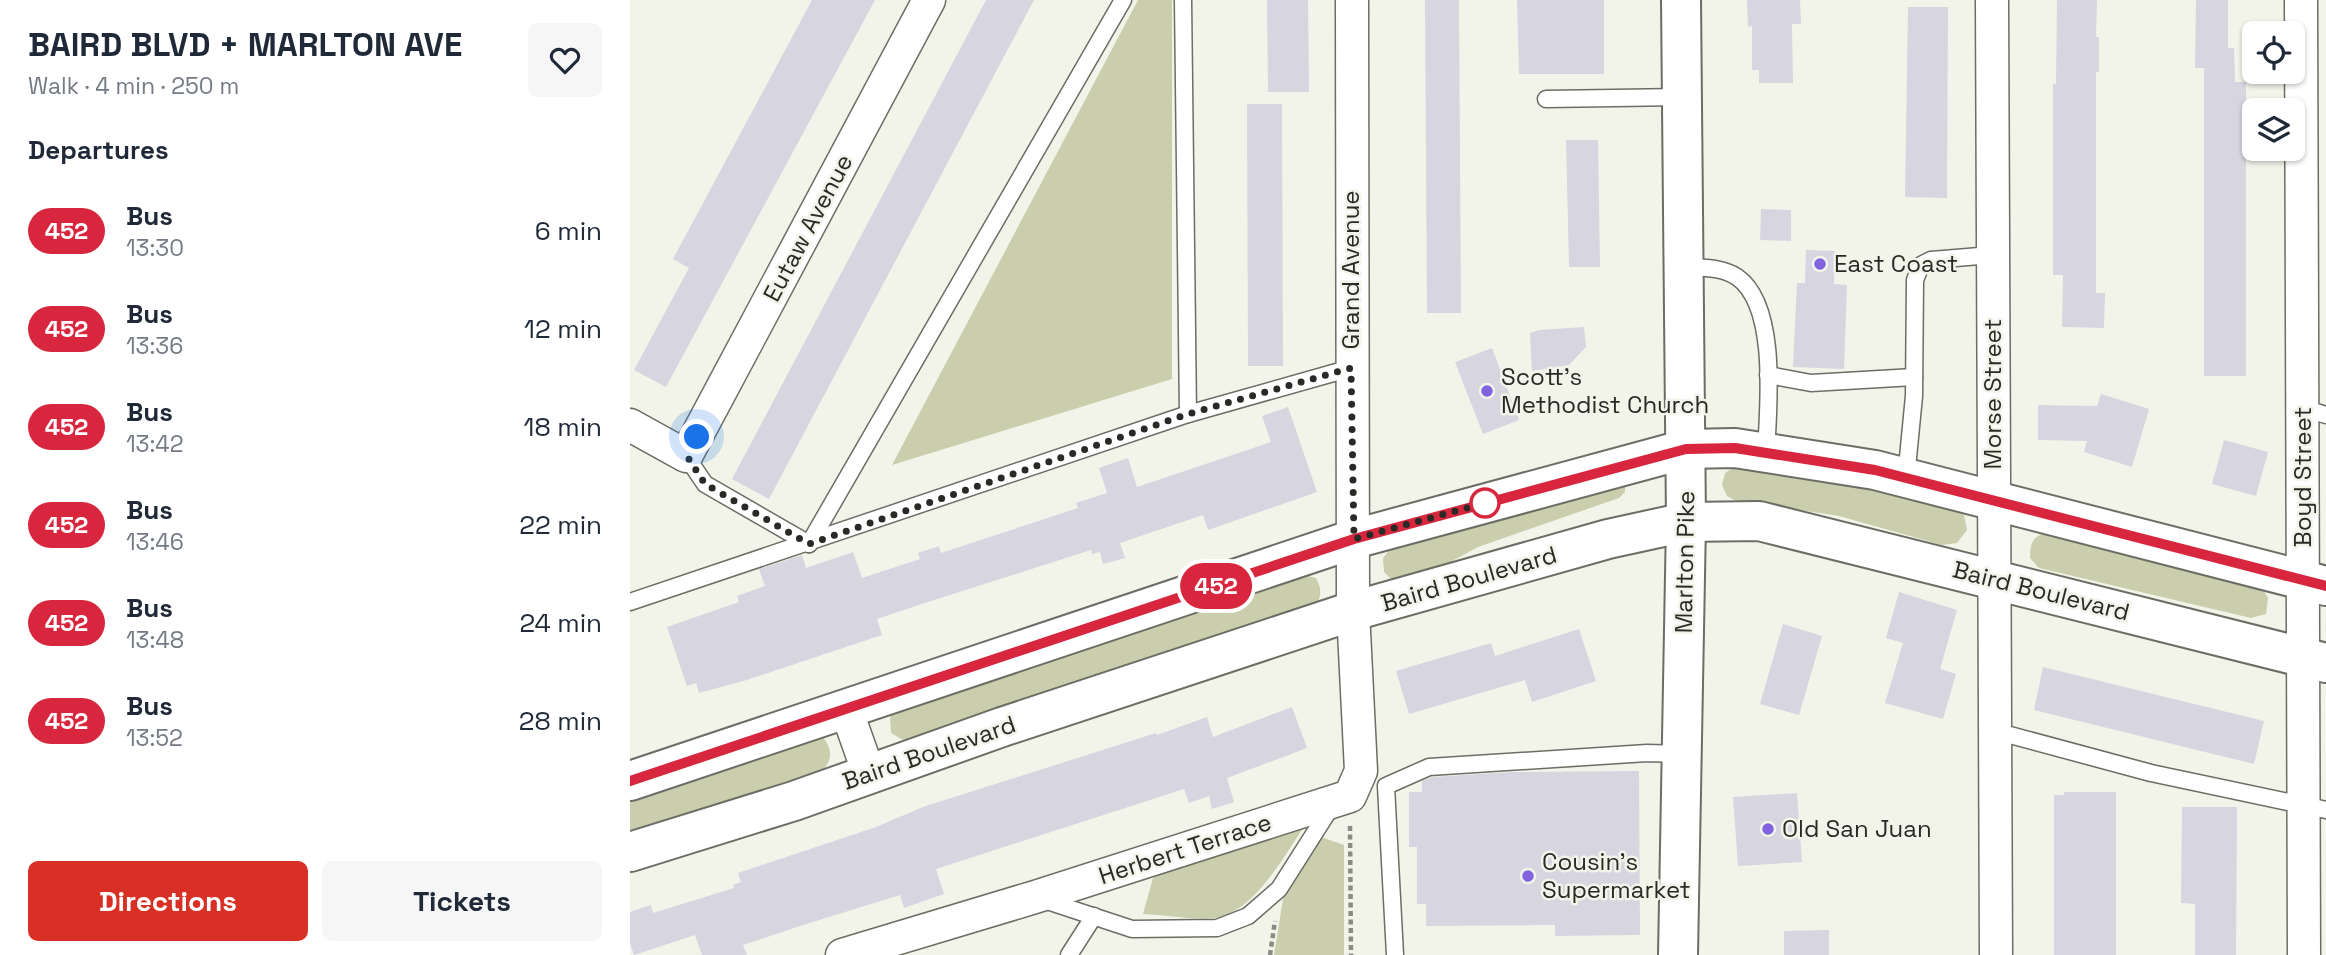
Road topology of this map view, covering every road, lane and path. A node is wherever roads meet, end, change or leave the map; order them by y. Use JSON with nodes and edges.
{"nodes":[{"id":1,"x":929,"y":0,"type":"edge"},
{"id":2,"x":1124,"y":0,"type":"edge"},
{"id":3,"x":1183,"y":0,"type":"edge"},
{"id":4,"x":1352,"y":0,"type":"edge"},
{"id":5,"x":1681,"y":0,"type":"edge"},
{"id":6,"x":1992,"y":0,"type":"edge"},
{"id":7,"x":2301,"y":0,"type":"edge"},
{"id":8,"x":1682,"y":97,"type":"junction"},
{"id":9,"x":1546,"y":99,"type":"dead end"},
{"id":10,"x":1993,"y":255,"type":"junction"},
{"id":11,"x":1685,"y":267,"type":"junction"},
{"id":12,"x":1351,"y":368,"type":"junction"},
{"id":13,"x":1768,"y":375,"type":"junction"},
{"id":14,"x":1914,"y":377,"type":"junction"},
{"id":15,"x":2314,"y":411,"type":"edge"},
{"id":16,"x":1188,"y":414,"type":"junction"},
{"id":17,"x":630,"y":425,"type":"edge"},
{"id":18,"x":1686,"y":449,"type":"junction"},
{"id":19,"x":1766,"y":453,"type":"junction"},
{"id":20,"x":687,"y":456,"type":"junction"},
{"id":21,"x":1906,"y":478,"type":"junction"},
{"id":22,"x":1993,"y":500,"type":"junction"},
{"id":23,"x":1686,"y":522,"type":"junction"},
{"id":24,"x":1354,"y":539,"type":"junction"},
{"id":25,"x":809,"y":544,"type":"junction"},
{"id":26,"x":1994,"y":579,"type":"junction"},
{"id":27,"x":2315,"y":582,"type":"edge"},
{"id":28,"x":630,"y":602,"type":"edge"},
{"id":29,"x":1353,"y":611,"type":"junction"},
{"id":30,"x":2315,"y":660,"type":"edge"},
{"id":31,"x":846,"y":709,"type":"junction"},
{"id":32,"x":1995,"y":731,"type":"junction"},
{"id":33,"x":1681,"y":754,"type":"junction"},
{"id":34,"x":869,"y":774,"type":"junction"},
{"id":35,"x":630,"y":781,"type":"edge"},
{"id":36,"x":1342,"y":798,"type":"junction"},
{"id":37,"x":2315,"y":807,"type":"edge"},
{"id":38,"x":630,"y":852,"type":"edge"},
{"id":39,"x":1035,"y":897,"type":"junction"},
{"id":40,"x":1094,"y":916,"type":"junction"},
{"id":41,"x":842,"y":955,"type":"edge"},
{"id":42,"x":1069,"y":955,"type":"edge"},
{"id":43,"x":1351,"y":955,"type":"edge"},
{"id":44,"x":1395,"y":955,"type":"edge"},
{"id":45,"x":1678,"y":955,"type":"edge"},
{"id":46,"x":1996,"y":955,"type":"edge"},
{"id":47,"x":2304,"y":955,"type":"edge"}],
"edges":[{"from":1,"to":20,"type":"street","name":"Eutaw Avenue"},
{"from":2,"to":25,"type":"lane"},
{"from":3,"to":16,"type":"lane"},
{"from":4,"to":12,"type":"street","name":"Grand Avenue"},
{"from":5,"to":8,"type":"main road","name":"Marlton Pike"},
{"from":6,"to":10,"type":"street","name":"Morse Street"},
{"from":7,"to":15,"type":"street","name":"Boyd Street"},
{"from":8,"to":9,"type":"lane"},
{"from":8,"to":11,"type":"main road","name":"Marlton Pike"},
{"from":10,"to":14,"type":"lane"},
{"from":10,"to":22,"type":"street","name":"Morse Street"},
{"from":11,"to":13,"type":"lane"},
{"from":11,"to":18,"type":"main road","name":"Marlton Pike"},
{"from":12,"to":16,"type":"lane"},
{"from":12,"to":24,"type":"street","name":"Grand Avenue"},
{"from":13,"to":14,"type":"lane"},
{"from":13,"to":19,"type":"lane"},
{"from":14,"to":21,"type":"lane"},
{"from":15,"to":27,"type":"street","name":"Boyd Street"},
{"from":16,"to":25,"type":"lane"},
{"from":17,"to":20,"type":"street"},
{"from":18,"to":19,"type":"main road"},
{"from":18,"to":23,"type":"main road","name":"Marlton Pike"},
{"from":18,"to":24,"type":"main road"},
{"from":19,"to":21,"type":"main road"},
{"from":20,"to":25,"type":"lane"},
{"from":21,"to":22,"type":"main road"},
{"from":22,"to":26,"type":"street","name":"Morse Street"},
{"from":22,"to":27,"type":"main road"},
{"from":23,"to":26,"type":"main road","name":"Baird Boulevard"},
{"from":23,"to":29,"type":"main road","name":"Baird Boulevard"},
{"from":23,"to":33,"type":"main road","name":"Marlton Pike"},
{"from":24,"to":29,"type":"street","name":"Herbert Terrace"},
{"from":24,"to":31,"type":"main road"},
{"from":25,"to":28,"type":"lane"},
{"from":26,"to":30,"type":"main road","name":"Baird Boulevard"},
{"from":26,"to":32,"type":"street","name":"Morse Street"},
{"from":27,"to":30,"type":"street","name":"Boyd Street"},
{"from":29,"to":34,"type":"main road","name":"Baird Boulevard"},
{"from":29,"to":36,"type":"street","name":"Herbert Terrace"},
{"from":30,"to":37,"type":"street","name":"Boyd Street"},
{"from":31,"to":34,"type":"street"},
{"from":31,"to":35,"type":"main road"},
{"from":32,"to":37,"type":"lane"},
{"from":32,"to":46,"type":"street","name":"Morse Street"},
{"from":33,"to":44,"type":"lane"},
{"from":33,"to":45,"type":"main road","name":"Marlton Pike"},
{"from":34,"to":38,"type":"main road","name":"Baird Boulevard"},
{"from":36,"to":39,"type":"street","name":"Herbert Terrace"},
{"from":36,"to":40,"type":"lane","name":"Herbert Terrace"},
{"from":36,"to":43,"type":"path"},
{"from":37,"to":47,"type":"street","name":"Boyd Street"},
{"from":39,"to":40,"type":"lane","name":"Herbert Terrace"},
{"from":39,"to":41,"type":"street","name":"Herbert Terrace"},
{"from":40,"to":42,"type":"lane"}]}
